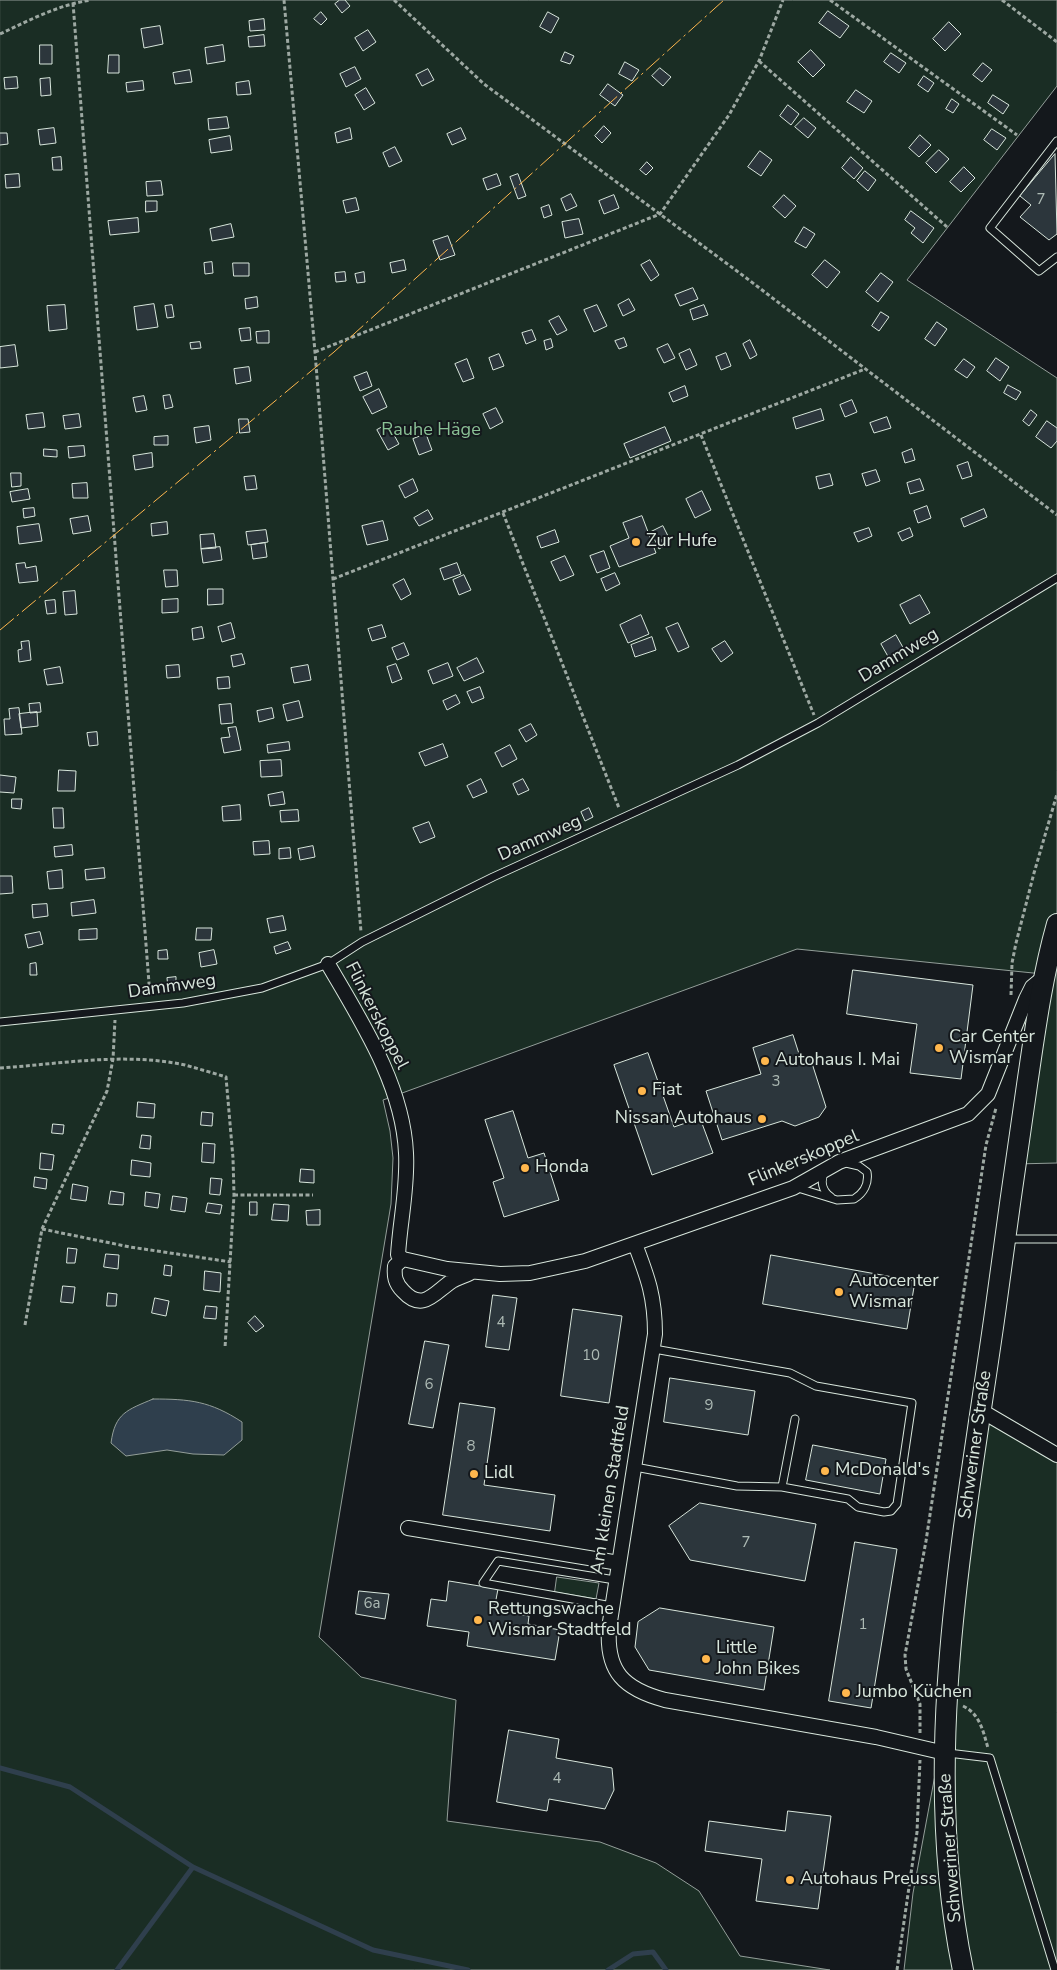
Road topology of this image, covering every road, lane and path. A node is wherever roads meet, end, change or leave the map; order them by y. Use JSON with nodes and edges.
{"nodes":[{"id":1,"x":91,"y":0,"type":"edge"},
{"id":2,"x":284,"y":0,"type":"edge"},
{"id":3,"x":394,"y":0,"type":"edge"},
{"id":4,"x":784,"y":0,"type":"edge"},
{"id":5,"x":830,"y":0,"type":"edge"},
{"id":6,"x":1002,"y":0,"type":"edge"},
{"id":7,"x":73,"y":3,"type":"junction"},
{"id":8,"x":0,"y":34,"type":"edge"},
{"id":9,"x":1057,"y":42,"type":"edge"},
{"id":10,"x":759,"y":61,"type":"junction"},
{"id":11,"x":1017,"y":135,"type":"dead end"},
{"id":12,"x":1057,"y":141,"type":"edge"},
{"id":13,"x":660,"y":214,"type":"junction"},
{"id":14,"x":947,"y":227,"type":"dead end"},
{"id":15,"x":1057,"y":257,"type":"edge"},
{"id":16,"x":315,"y":352,"type":"junction"},
{"id":17,"x":865,"y":369,"type":"junction"},
{"id":18,"x":701,"y":435,"type":"junction"},
{"id":19,"x":503,"y":513,"type":"junction"},
{"id":20,"x":1057,"y":515,"type":"edge"},
{"id":21,"x":1057,"y":578,"type":"edge"},
{"id":22,"x":333,"y":579,"type":"junction"},
{"id":23,"x":818,"y":724,"type":"junction"},
{"id":24,"x":1057,"y":794,"type":"edge"},
{"id":25,"x":623,"y":818,"type":"junction"},
{"id":26,"x":1057,"y":924,"type":"edge"},
{"id":27,"x":362,"y":942,"type":"junction"},
{"id":28,"x":328,"y":964,"type":"junction"},
{"id":29,"x":1043,"y":978,"type":"junction"},
{"id":30,"x":1011,"y":1000,"type":"dead end"},
{"id":31,"x":151,"y":1008,"type":"junction"},
{"id":32,"x":115,"y":1010,"type":"junction"},
{"id":33,"x":0,"y":1022,"type":"edge"},
{"id":34,"x":113,"y":1060,"type":"junction"},
{"id":35,"x":0,"y":1068,"type":"edge"},
{"id":36,"x":988,"y":1094,"type":"junction"},
{"id":37,"x":833,"y":1166,"type":"junction"},
{"id":38,"x":793,"y":1188,"type":"junction"},
{"id":39,"x":234,"y":1195,"type":"junction"},
{"id":40,"x":313,"y":1195,"type":"dead end"},
{"id":41,"x":837,"y":1200,"type":"junction"},
{"id":42,"x":42,"y":1229,"type":"junction"},
{"id":43,"x":1005,"y":1239,"type":"junction"},
{"id":44,"x":1057,"y":1239,"type":"edge"},
{"id":45,"x":635,"y":1244,"type":"junction"},
{"id":46,"x":404,"y":1260,"type":"junction"},
{"id":47,"x":231,"y":1262,"type":"junction"},
{"id":48,"x":472,"y":1272,"type":"junction"},
{"id":49,"x":24,"y":1325,"type":"dead end"},
{"id":50,"x":225,"y":1348,"type":"dead end"},
{"id":51,"x":654,"y":1349,"type":"junction"},
{"id":52,"x":980,"y":1410,"type":"junction"},
{"id":53,"x":795,"y":1419,"type":"dead end"},
{"id":54,"x":1057,"y":1455,"type":"edge"},
{"id":55,"x":634,"y":1467,"type":"junction"},
{"id":56,"x":782,"y":1486,"type":"junction"},
{"id":57,"x":408,"y":1528,"type":"dead end"},
{"id":58,"x":618,"y":1563,"type":"junction"},
{"id":59,"x":616,"y":1580,"type":"junction"},
{"id":60,"x":612,"y":1606,"type":"junction"},
{"id":61,"x":920,"y":1746,"type":"junction"},
{"id":62,"x":945,"y":1753,"type":"junction"},
{"id":63,"x":897,"y":1970,"type":"edge"},
{"id":64,"x":963,"y":1970,"type":"edge"},
{"id":65,"x":1056,"y":1970,"type":"edge"}],
"edges":[{"from":1,"to":7,"type":"path"},
{"from":2,"to":16,"type":"path"},
{"from":3,"to":13,"type":"path"},
{"from":4,"to":10,"type":"path"},
{"from":5,"to":11,"type":"path"},
{"from":6,"to":9,"type":"path"},
{"from":7,"to":8,"type":"path"},
{"from":7,"to":31,"type":"path"},
{"from":10,"to":13,"type":"path"},
{"from":10,"to":14,"type":"path"},
{"from":12,"to":15,"type":"lane"},
{"from":13,"to":16,"type":"path"},
{"from":13,"to":17,"type":"path"},
{"from":16,"to":22,"type":"path"},
{"from":17,"to":18,"type":"path"},
{"from":17,"to":20,"type":"path"},
{"from":18,"to":19,"type":"path"},
{"from":18,"to":23,"type":"path"},
{"from":19,"to":22,"type":"path"},
{"from":19,"to":25,"type":"path"},
{"from":21,"to":23,"type":"lane","name":"Dammweg"},
{"from":22,"to":27,"type":"path"},
{"from":23,"to":25,"type":"lane","name":"Dammweg"},
{"from":24,"to":30,"type":"path"},
{"from":25,"to":27,"type":"lane","name":"Dammweg"},
{"from":26,"to":29,"type":"main road","name":"Schweriner Straße"},
{"from":27,"to":28,"type":"lane","name":"Dammweg"},
{"from":28,"to":31,"type":"lane","name":"Dammweg"},
{"from":28,"to":46,"type":"street","name":"Flinkerskoppel"},
{"from":29,"to":36,"type":"street","name":"Flinkerskoppel"},
{"from":29,"to":43,"type":"main road","name":"Schweriner Straße"},
{"from":31,"to":32,"type":"lane","name":"Dammweg"},
{"from":32,"to":33,"type":"lane","name":"Dammweg"},
{"from":32,"to":34,"type":"path"},
{"from":34,"to":35,"type":"path"},
{"from":34,"to":39,"type":"path"},
{"from":34,"to":42,"type":"path"},
{"from":36,"to":37,"type":"street","name":"Flinkerskoppel"},
{"from":36,"to":61,"type":"path"},
{"from":37,"to":38,"type":"street","name":"Flinkerskoppel"},
{"from":37,"to":41,"type":"lane"},
{"from":37,"to":41,"type":"lane"},
{"from":38,"to":41,"type":"lane"},
{"from":38,"to":45,"type":"street","name":"Flinkerskoppel"},
{"from":39,"to":40,"type":"path"},
{"from":39,"to":47,"type":"path"},
{"from":42,"to":47,"type":"path"},
{"from":42,"to":49,"type":"path"},
{"from":43,"to":44,"type":"lane"},
{"from":43,"to":52,"type":"main road","name":"Schweriner Straße"},
{"from":45,"to":48,"type":"street","name":"Flinkerskoppel"},
{"from":45,"to":51,"type":"street","name":"Am kleinen Stadtfeld"},
{"from":46,"to":48,"type":"street","name":"Flinkerskoppel"},
{"from":46,"to":48,"type":"street","name":"Flinkerskoppel"},
{"from":47,"to":50,"type":"path"},
{"from":51,"to":55,"type":"street","name":"Am kleinen Stadtfeld"},
{"from":51,"to":56,"type":"lane"},
{"from":52,"to":54,"type":"street"},
{"from":52,"to":62,"type":"main road","name":"Schweriner Straße"},
{"from":53,"to":56,"type":"lane"},
{"from":55,"to":56,"type":"lane"},
{"from":55,"to":58,"type":"street","name":"Am kleinen Stadtfeld"},
{"from":57,"to":58,"type":"street"},
{"from":58,"to":59,"type":"street","name":"Am kleinen Stadtfeld"},
{"from":59,"to":60,"type":"street","name":"Am kleinen Stadtfeld"},
{"from":59,"to":60,"type":"lane"},
{"from":60,"to":61,"type":"street","name":"Am kleinen Stadtfeld"},
{"from":61,"to":62,"type":"street","name":"Am kleinen Stadtfeld"},
{"from":61,"to":63,"type":"path"},
{"from":62,"to":64,"type":"main road","name":"Schweriner Straße"},
{"from":62,"to":65,"type":"lane"}]}
